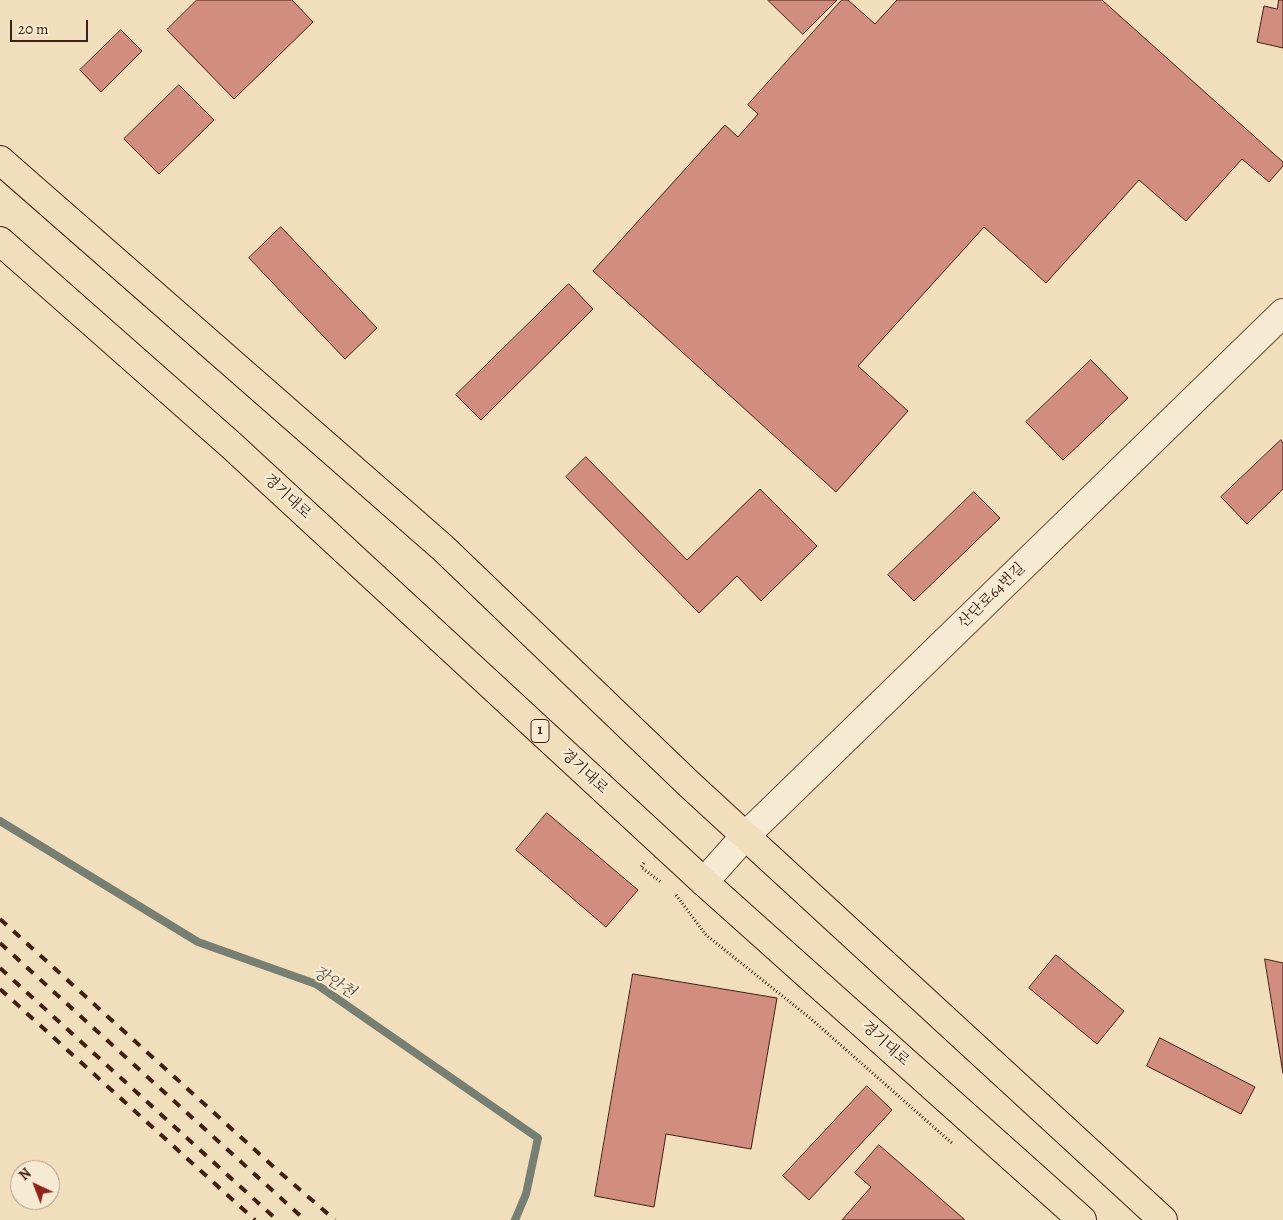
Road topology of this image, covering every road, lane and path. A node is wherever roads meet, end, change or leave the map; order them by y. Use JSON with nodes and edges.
{"nodes":[{"id":1,"x":0,"y":160,"type":"edge"},
{"id":2,"x":0,"y":241,"type":"edge"},
{"id":3,"x":1283,"y":312,"type":"edge"},
{"id":4,"x":746,"y":836,"type":"junction"},
{"id":5,"x":704,"y":882,"type":"junction"},
{"id":6,"x":1082,"y":1220,"type":"edge"},
{"id":7,"x":1163,"y":1220,"type":"edge"}],
"edges":[{"from":1,"to":4,"type":"main road"},
{"from":2,"to":5,"type":"main road","name":"경기대로","number":"1"},
{"from":3,"to":4,"type":"street","name":"산단로64번길"},
{"from":4,"to":5,"type":"street","name":"산단로64번길"},
{"from":4,"to":7,"type":"main road"},
{"from":5,"to":6,"type":"main road","name":"경기대로","number":"1"}]}
